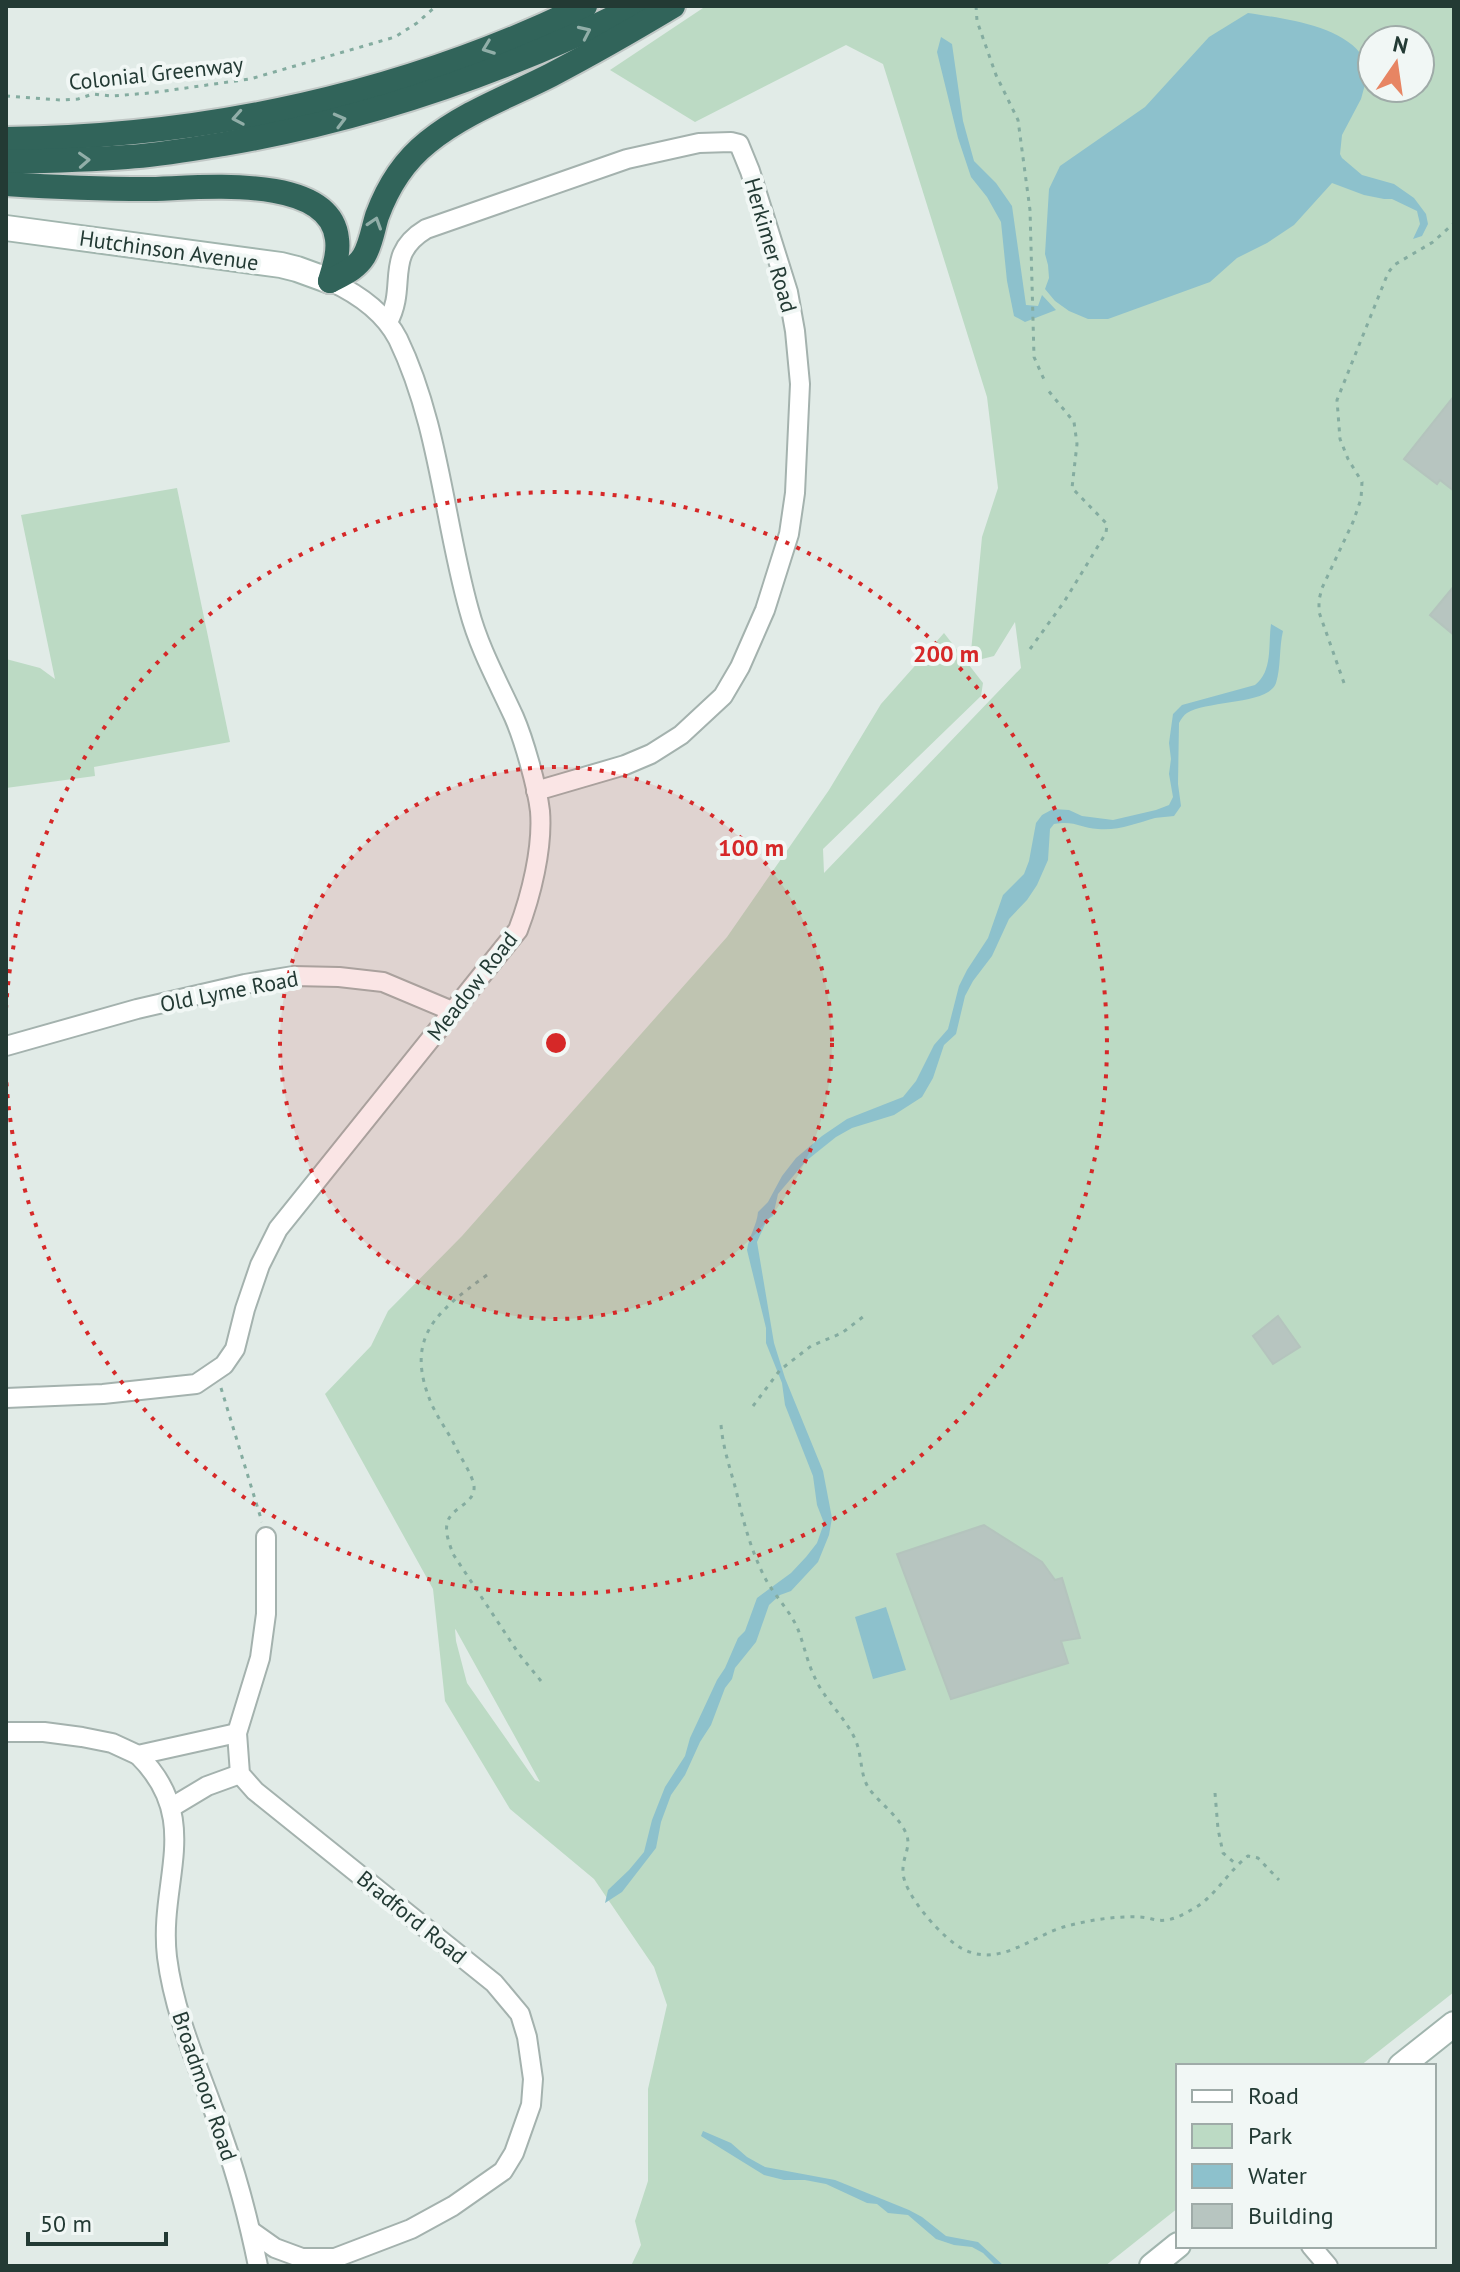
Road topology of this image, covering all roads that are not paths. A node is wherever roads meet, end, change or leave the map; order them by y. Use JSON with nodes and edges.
{"nodes":[{"id":1,"x":585,"y":6,"type":"edge"},
{"id":2,"x":637,"y":6,"type":"edge"},
{"id":3,"x":673,"y":6,"type":"edge"},
{"id":4,"x":6,"y":139,"type":"edge"},
{"id":5,"x":6,"y":162,"type":"edge"},
{"id":6,"x":6,"y":184,"type":"edge"},
{"id":7,"x":6,"y":228,"type":"edge"},
{"id":8,"x":330,"y":281,"type":"junction"},
{"id":9,"x":388,"y":322,"type":"junction"},
{"id":10,"x":536,"y":791,"type":"junction"},
{"id":11,"x":452,"y":1011,"type":"junction"},
{"id":12,"x":6,"y":1046,"type":"edge"},
{"id":13,"x":6,"y":1398,"type":"edge"},
{"id":14,"x":266,"y":1537,"type":"road end"},
{"id":15,"x":6,"y":1732,"type":"edge"},
{"id":16,"x":237,"y":1733,"type":"junction"},
{"id":17,"x":138,"y":1755,"type":"junction"},
{"id":18,"x":240,"y":1774,"type":"junction"},
{"id":19,"x":172,"y":1807,"type":"junction"},
{"id":20,"x":1454,"y":2024,"type":"edge"},
{"id":21,"x":1404,"y":2064,"type":"edge"},
{"id":22,"x":251,"y":2231,"type":"junction"},
{"id":23,"x":1176,"y":2247,"type":"edge"},
{"id":24,"x":1313,"y":2248,"type":"edge"},
{"id":25,"x":331,"y":2262,"type":"edge"},
{"id":26,"x":258,"y":2266,"type":"edge"},
{"id":27,"x":1152,"y":2266,"type":"edge"},
{"id":28,"x":1328,"y":2266,"type":"edge"}],
"edges":[{"from":1,"to":4,"type":"highway","one_way":true},
{"from":5,"to":2,"type":"highway","one_way":true},
{"from":8,"to":3,"type":"highway","one_way":true},
{"from":6,"to":8,"type":"highway"},
{"from":7,"to":8,"type":"street","name":"Hutchinson Avenue"},
{"from":8,"to":9,"type":"street","name":"Meadow Road"},
{"from":9,"to":10,"type":"street","name":"Meadow Road"},
{"from":9,"to":10,"type":"street","name":"Herkimer Road"},
{"from":10,"to":11,"type":"street","name":"Meadow Road"},
{"from":11,"to":12,"type":"street","name":"Old Lyme Road"},
{"from":11,"to":13,"type":"street","name":"Meadow Road"},
{"from":14,"to":16,"type":"street"},
{"from":15,"to":17,"type":"street"},
{"from":16,"to":17,"type":"street"},
{"from":16,"to":18,"type":"street"},
{"from":17,"to":19,"type":"street","name":"Broadmoor Road"},
{"from":18,"to":19,"type":"street"},
{"from":18,"to":25,"type":"street","name":"Bradford Road"},
{"from":19,"to":22,"type":"street","name":"Broadmoor Road"},
{"from":20,"to":21,"type":"street"},
{"from":22,"to":25,"type":"street","name":"Bradford Road"},
{"from":22,"to":26,"type":"street","name":"Broadmoor Road"},
{"from":23,"to":27,"type":"street"},
{"from":24,"to":28,"type":"street"}]}
